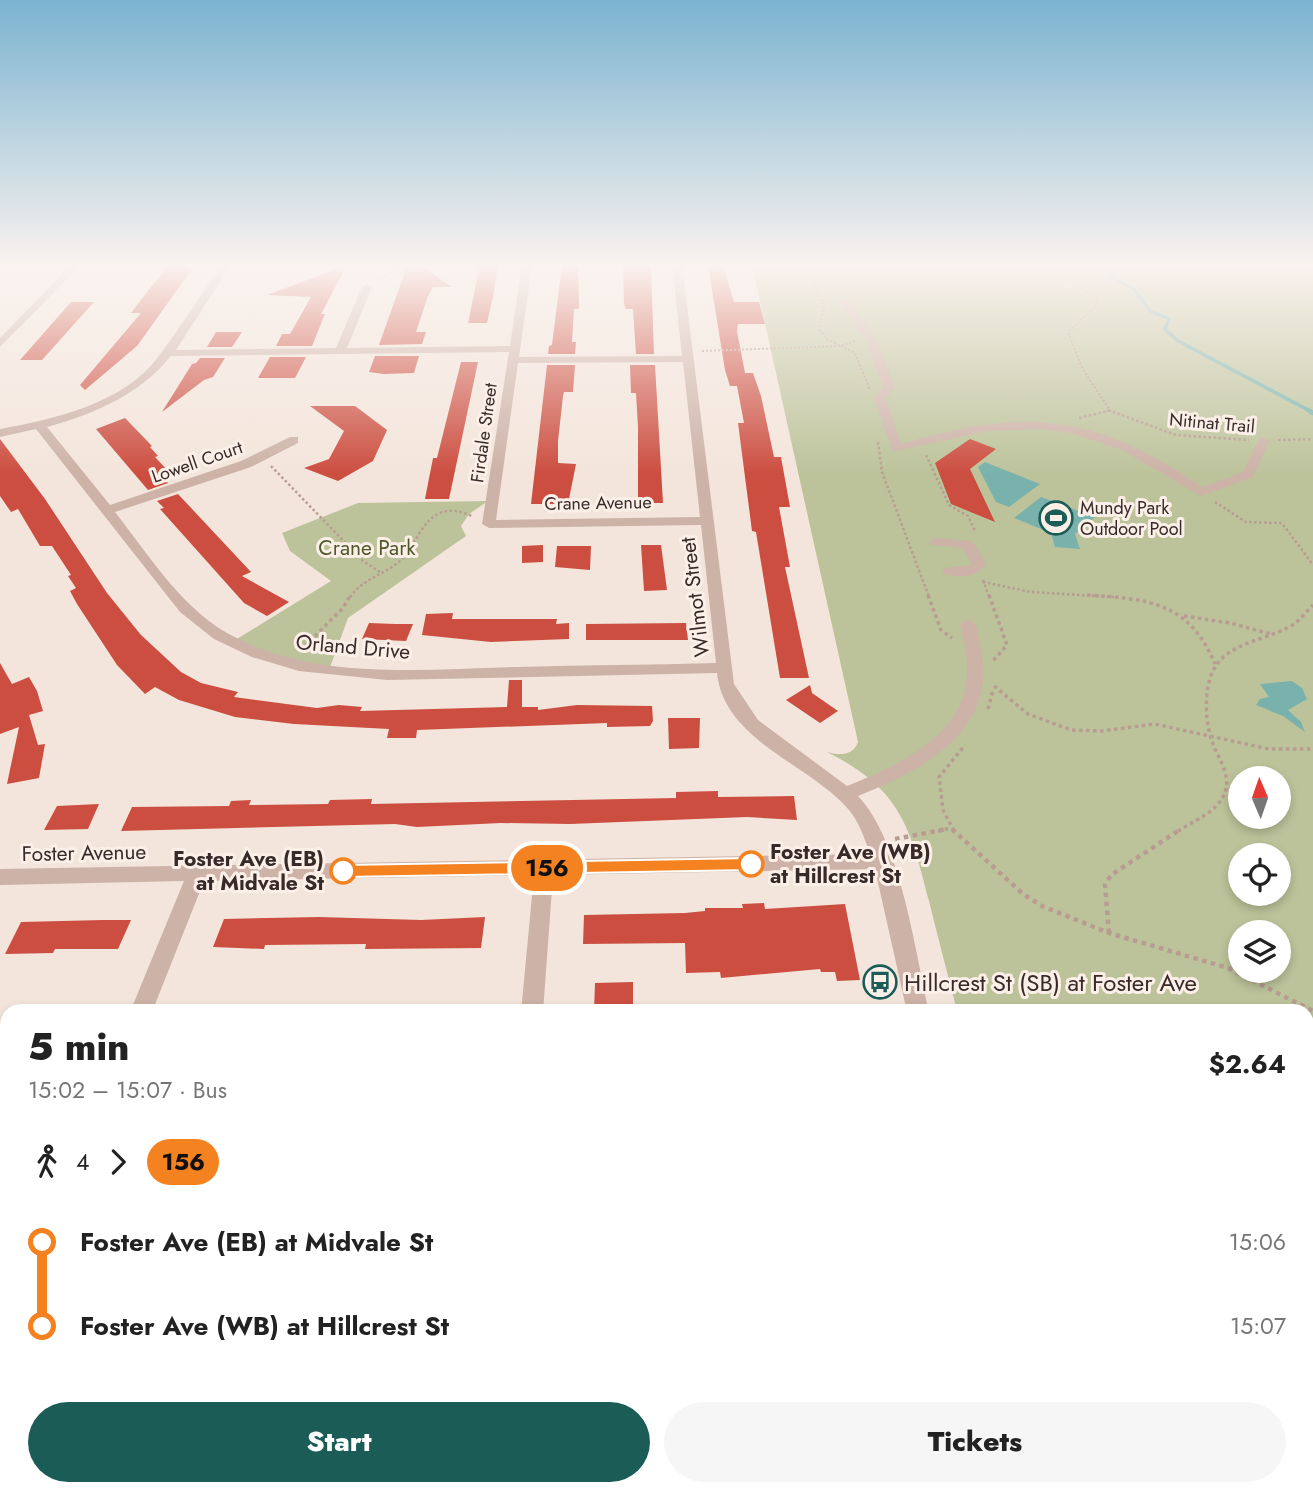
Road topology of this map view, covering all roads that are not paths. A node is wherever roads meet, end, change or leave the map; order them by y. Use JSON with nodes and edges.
{"nodes":[{"id":1,"x":178,"y":335,"type":"edge"},
{"id":2,"x":347,"y":335,"type":"edge"},
{"id":3,"x":517,"y":335,"type":"edge"},
{"id":4,"x":689,"y":335,"type":"edge"},
{"id":5,"x":869,"y":335,"type":"edge"},
{"id":6,"x":340,"y":351,"type":"junction"},
{"id":7,"x":166,"y":353,"type":"junction"},
{"id":8,"x":514,"y":355,"type":"junction"},
{"id":9,"x":693,"y":355,"type":"junction"},
{"id":10,"x":39,"y":425,"type":"junction"},
{"id":11,"x":0,"y":433,"type":"edge"},
{"id":12,"x":293,"y":440,"type":"dead end"},
{"id":13,"x":1264,"y":440,"type":"road end"},
{"id":14,"x":109,"y":510,"type":"junction"},
{"id":15,"x":708,"y":521,"type":"junction"},
{"id":16,"x":489,"y":524,"type":"joint"},
{"id":17,"x":936,"y":541,"type":"dead end"},
{"id":18,"x":948,"y":571,"type":"dead end"},
{"id":19,"x":968,"y":624,"type":"dead end"},
{"id":20,"x":724,"y":668,"type":"junction"},
{"id":21,"x":845,"y":794,"type":"junction"},
{"id":22,"x":882,"y":861,"type":"junction"},
{"id":23,"x":544,"y":868,"type":"junction"},
{"id":24,"x":197,"y":874,"type":"junction"},
{"id":25,"x":0,"y":877,"type":"edge"},
{"id":26,"x":144,"y":1004,"type":"edge"},
{"id":27,"x":533,"y":1004,"type":"edge"},
{"id":28,"x":916,"y":1004,"type":"edge"}],
"edges":[{"from":1,"to":7,"type":"street"},
{"from":2,"to":6,"type":"street"},
{"from":3,"to":8,"type":"street","name":"Firdale Street"},
{"from":4,"to":9,"type":"street","name":"Wilmot Street"},
{"from":5,"to":13,"type":"street"},
{"from":6,"to":7,"type":"street"},
{"from":6,"to":8,"type":"street"},
{"from":7,"to":10,"type":"street"},
{"from":8,"to":9,"type":"street"},
{"from":8,"to":16,"type":"street","name":"Firdale Street"},
{"from":9,"to":15,"type":"street","name":"Wilmot Street"},
{"from":10,"to":11,"type":"street"},
{"from":10,"to":14,"type":"street","name":"Orland Drive"},
{"from":12,"to":14,"type":"street","name":"Lowell Court"},
{"from":14,"to":20,"type":"street","name":"Orland Drive"},
{"from":15,"to":16,"type":"street","name":"Crane Avenue"},
{"from":15,"to":20,"type":"street","name":"Wilmot Street"},
{"from":17,"to":18,"type":"street"},
{"from":19,"to":21,"type":"street"},
{"from":20,"to":21,"type":"street","name":"Wilmot Street"},
{"from":21,"to":22,"type":"street","name":"Wilmot Street"},
{"from":22,"to":23,"type":"street","name":"Foster Avenue"},
{"from":22,"to":28,"type":"street","name":"Wilmot Street"},
{"from":23,"to":24,"type":"street","name":"Foster Avenue"},
{"from":23,"to":27,"type":"street"},
{"from":24,"to":25,"type":"street","name":"Foster Avenue"},
{"from":24,"to":26,"type":"street"}]}
